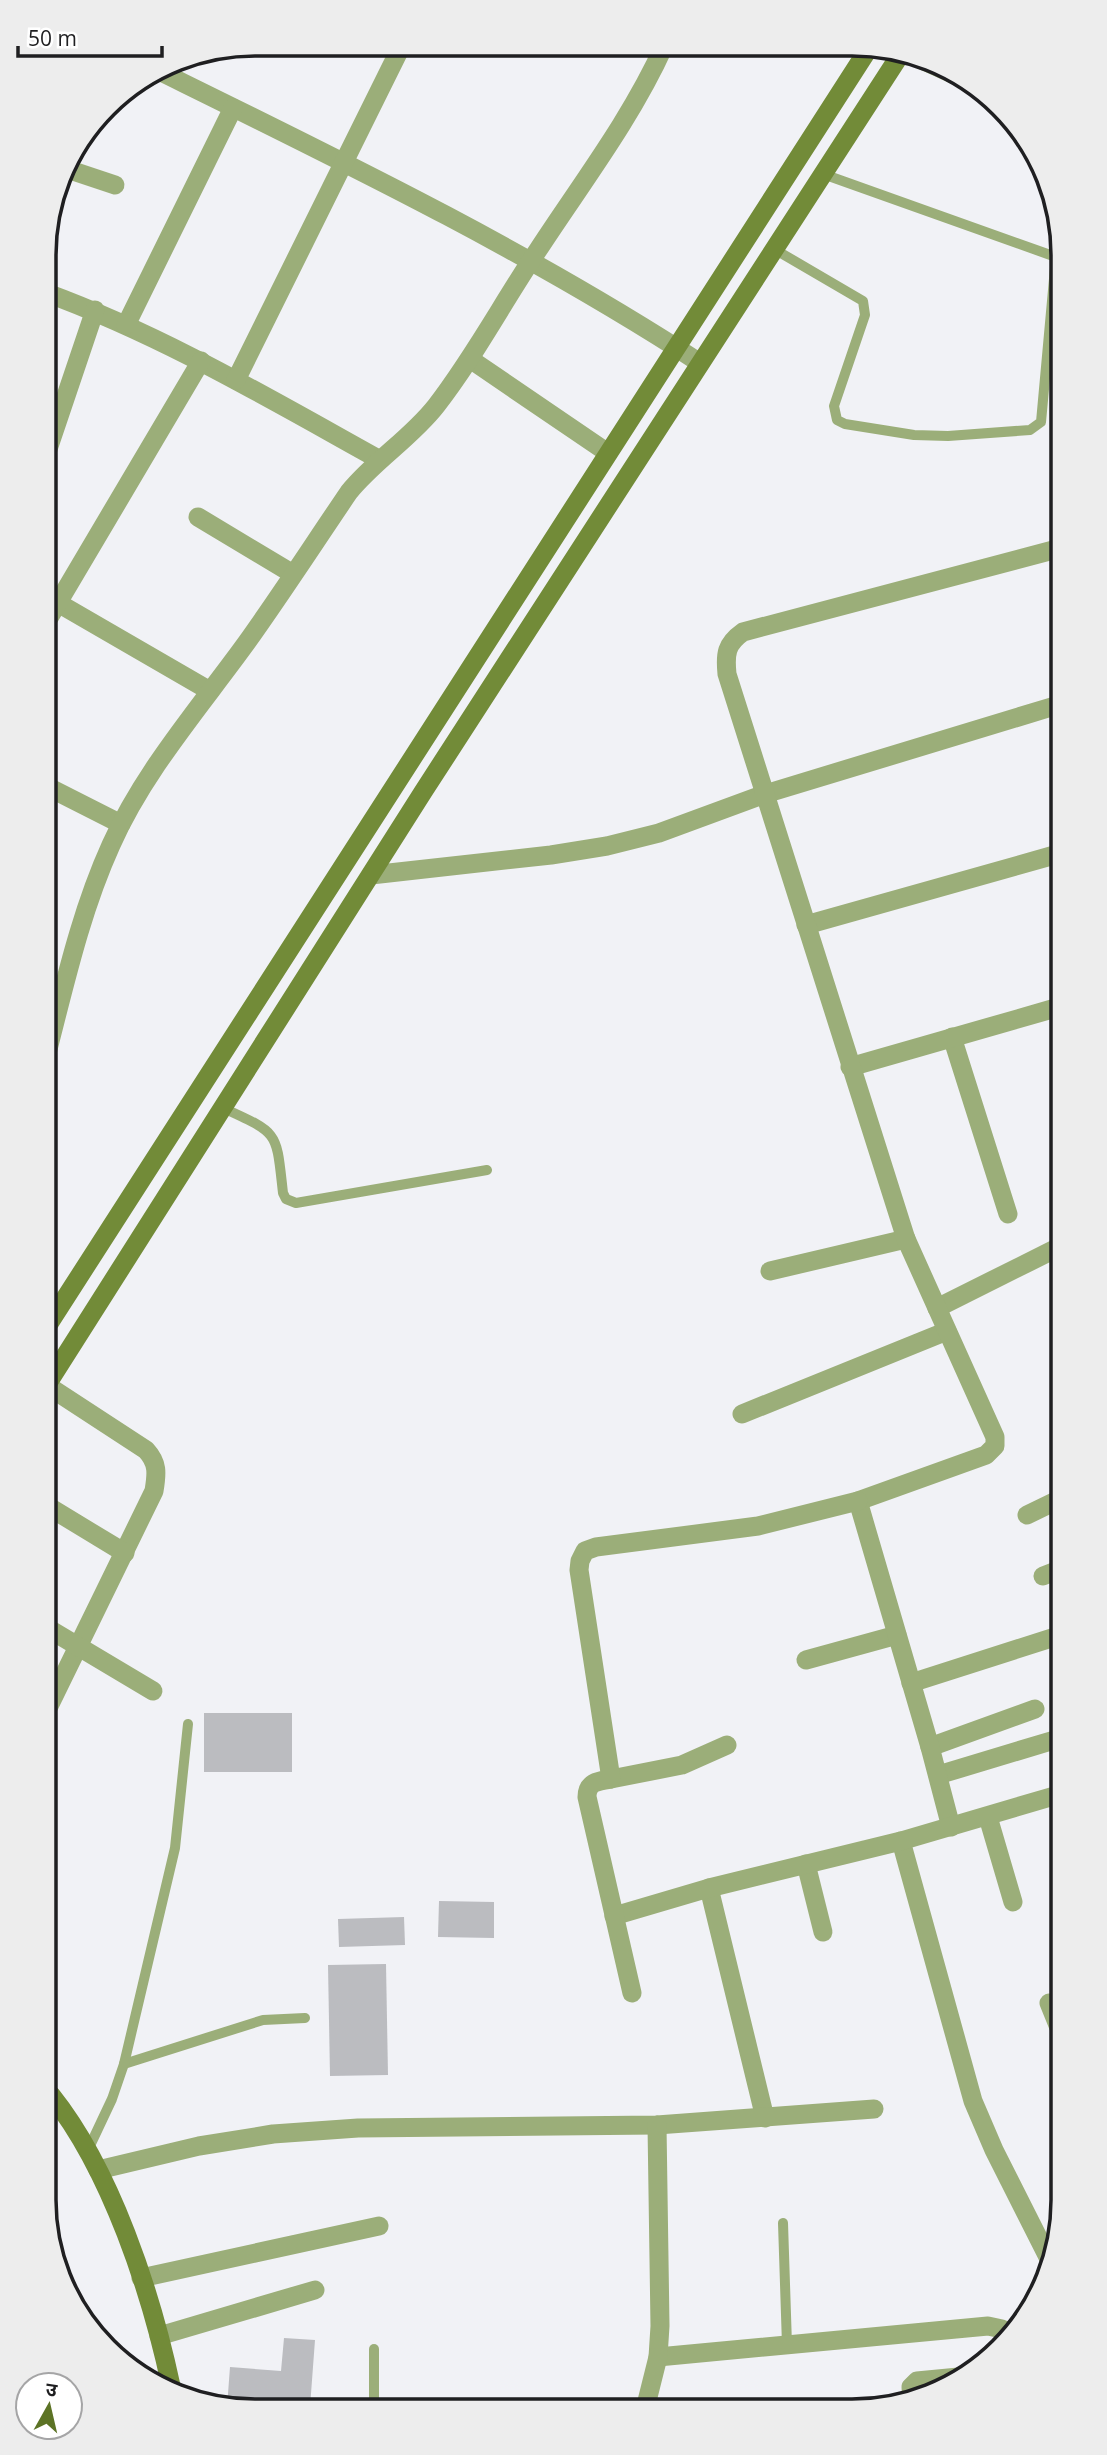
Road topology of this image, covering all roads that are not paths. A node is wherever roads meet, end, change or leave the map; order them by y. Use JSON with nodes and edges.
{"nodes":[{"id":1,"x":397,"y":56,"type":"edge"},
{"id":2,"x":659,"y":56,"type":"edge"},
{"id":3,"x":863,"y":57,"type":"edge"},
{"id":4,"x":896,"y":61,"type":"edge"},
{"id":5,"x":172,"y":74,"type":"edge"},
{"id":6,"x":233,"y":108,"type":"junction"},
{"id":7,"x":817,"y":128,"type":"junction"},
{"id":8,"x":841,"y":145,"type":"junction"},
{"id":9,"x":345,"y":163,"type":"junction"},
{"id":10,"x":75,"y":172,"type":"edge"},
{"id":11,"x":823,"y":174,"type":"junction"},
{"id":12,"x":115,"y":185,"type":"dead end"},
{"id":13,"x":774,"y":248,"type":"junction"},
{"id":14,"x":1051,"y":255,"type":"edge"},
{"id":15,"x":530,"y":261,"type":"junction"},
{"id":16,"x":56,"y":296,"type":"edge"},
{"id":17,"x":95,"y":310,"type":"junction"},
{"id":18,"x":1051,"y":312,"type":"edge"},
{"id":19,"x":126,"y":325,"type":"junction"},
{"id":20,"x":676,"y":347,"type":"junction"},
{"id":21,"x":470,"y":359,"type":"junction"},
{"id":22,"x":201,"y":361,"type":"junction"},
{"id":23,"x":700,"y":363,"type":"junction"},
{"id":24,"x":236,"y":380,"type":"junction"},
{"id":25,"x":56,"y":425,"type":"edge"},
{"id":26,"x":608,"y":453,"type":"junction"},
{"id":27,"x":380,"y":460,"type":"junction"},
{"id":28,"x":198,"y":517,"type":"dead end"},
{"id":29,"x":1051,"y":551,"type":"edge"},
{"id":30,"x":293,"y":574,"type":"junction"},
{"id":31,"x":519,"y":591,"type":"junction"},
{"id":32,"x":58,"y":603,"type":"junction"},
{"id":33,"x":56,"y":606,"type":"edge"},
{"id":34,"x":543,"y":607,"type":"junction"},
{"id":35,"x":210,"y":691,"type":"junction"},
{"id":36,"x":1051,"y":707,"type":"edge"},
{"id":37,"x":56,"y":791,"type":"edge"},
{"id":38,"x":765,"y":794,"type":"junction"},
{"id":39,"x":121,"y":824,"type":"junction"},
{"id":40,"x":1051,"y":856,"type":"edge"},
{"id":41,"x":371,"y":874,"type":"junction"},
{"id":42,"x":328,"y":888,"type":"junction"},
{"id":43,"x":352,"y":904,"type":"junction"},
{"id":44,"x":806,"y":925,"type":"junction"},
{"id":45,"x":1051,"y":1009,"type":"edge"},
{"id":46,"x":56,"y":1019,"type":"edge"},
{"id":47,"x":952,"y":1037,"type":"junction"},
{"id":48,"x":850,"y":1067,"type":"junction"},
{"id":49,"x":223,"y":1108,"type":"junction"},
{"id":50,"x":487,"y":1170,"type":"dead end"},
{"id":51,"x":1008,"y":1214,"type":"dead end"},
{"id":52,"x":906,"y":1239,"type":"junction"},
{"id":53,"x":1051,"y":1251,"type":"edge"},
{"id":54,"x":770,"y":1272,"type":"dead end"},
{"id":55,"x":937,"y":1308,"type":"junction"},
{"id":56,"x":56,"y":1313,"type":"edge"},
{"id":57,"x":947,"y":1331,"type":"junction"},
{"id":58,"x":56,"y":1371,"type":"edge"},
{"id":59,"x":56,"y":1389,"type":"edge"},
{"id":60,"x":742,"y":1413,"type":"dead end"},
{"id":61,"x":858,"y":1501,"type":"junction"},
{"id":62,"x":1051,"y":1503,"type":"edge"},
{"id":63,"x":56,"y":1512,"type":"edge"},
{"id":64,"x":1027,"y":1515,"type":"dead end"},
{"id":65,"x":125,"y":1553,"type":"junction"},
{"id":66,"x":56,"y":1633,"type":"edge"},
{"id":67,"x":897,"y":1635,"type":"junction"},
{"id":68,"x":1051,"y":1638,"type":"edge"},
{"id":69,"x":79,"y":1647,"type":"junction"},
{"id":70,"x":806,"y":1660,"type":"dead end"},
{"id":71,"x":911,"y":1683,"type":"junction"},
{"id":72,"x":153,"y":1690,"type":"dead end"},
{"id":73,"x":56,"y":1692,"type":"edge"},
{"id":74,"x":1035,"y":1709,"type":"dead end"},
{"id":75,"x":188,"y":1724,"type":"dead end"},
{"id":76,"x":1051,"y":1741,"type":"edge"},
{"id":77,"x":727,"y":1745,"type":"dead end"},
{"id":78,"x":930,"y":1747,"type":"junction"},
{"id":79,"x":938,"y":1775,"type":"junction"},
{"id":80,"x":611,"y":1779,"type":"junction"},
{"id":81,"x":1051,"y":1797,"type":"edge"},
{"id":82,"x":988,"y":1816,"type":"junction"},
{"id":83,"x":951,"y":1827,"type":"junction"},
{"id":84,"x":901,"y":1841,"type":"junction"},
{"id":85,"x":806,"y":1864,"type":"junction"},
{"id":86,"x":709,"y":1888,"type":"junction"},
{"id":87,"x":1013,"y":1902,"type":"dead end"},
{"id":88,"x":614,"y":1916,"type":"junction"},
{"id":89,"x":823,"y":1932,"type":"dead end"},
{"id":90,"x":632,"y":1993,"type":"dead end"},
{"id":91,"x":1049,"y":2003,"type":"dead end"},
{"id":92,"x":1051,"y":2008,"type":"edge"},
{"id":93,"x":305,"y":2018,"type":"dead end"},
{"id":94,"x":124,"y":2064,"type":"junction"},
{"id":95,"x":56,"y":2103,"type":"edge"},
{"id":96,"x":874,"y":2109,"type":"dead end"},
{"id":97,"x":765,"y":2118,"type":"junction"},
{"id":98,"x":657,"y":2125,"type":"junction"},
{"id":99,"x":87,"y":2152,"type":"junction"},
{"id":100,"x":98,"y":2170,"type":"junction"},
{"id":101,"x":783,"y":2223,"type":"dead end"},
{"id":102,"x":379,"y":2225,"type":"dead end"},
{"id":103,"x":1044,"y":2250,"type":"edge"},
{"id":104,"x":141,"y":2278,"type":"junction"},
{"id":105,"x":315,"y":2290,"type":"dead end"},
{"id":106,"x":1003,"y":2330,"type":"edge"},
{"id":107,"x":159,"y":2336,"type":"junction"},
{"id":108,"x":787,"y":2345,"type":"junction"},
{"id":109,"x":374,"y":2349,"type":"dead end"},
{"id":110,"x":658,"y":2357,"type":"junction"},
{"id":111,"x":169,"y":2379,"type":"edge"},
{"id":112,"x":938,"y":2379,"type":"edge"},
{"id":113,"x":911,"y":2390,"type":"edge"},
{"id":114,"x":374,"y":2399,"type":"edge"},
{"id":115,"x":648,"y":2399,"type":"edge"}],
"edges":[{"from":1,"to":9,"type":"street"},
{"from":2,"to":15,"type":"street"},
{"from":3,"to":7,"type":"main road"},
{"from":4,"to":8,"type":"main road"},
{"from":5,"to":6,"type":"street"},
{"from":6,"to":9,"type":"street"},
{"from":6,"to":19,"type":"street"},
{"from":7,"to":8,"type":"main road"},
{"from":7,"to":20,"type":"main road"},
{"from":8,"to":11,"type":"main road"},
{"from":9,"to":15,"type":"street"},
{"from":9,"to":24,"type":"street"},
{"from":10,"to":12,"type":"street"},
{"from":11,"to":13,"type":"main road"},
{"from":11,"to":14,"type":"lane"},
{"from":13,"to":18,"type":"lane"},
{"from":13,"to":23,"type":"main road"},
{"from":15,"to":20,"type":"street"},
{"from":15,"to":21,"type":"street"},
{"from":16,"to":17,"type":"street"},
{"from":17,"to":19,"type":"street"},
{"from":17,"to":25,"type":"street"},
{"from":19,"to":22,"type":"street"},
{"from":20,"to":23,"type":"street"},
{"from":20,"to":26,"type":"main road"},
{"from":21,"to":26,"type":"street"},
{"from":21,"to":27,"type":"street"},
{"from":22,"to":24,"type":"street"},
{"from":22,"to":32,"type":"street"},
{"from":23,"to":34,"type":"main road"},
{"from":24,"to":27,"type":"street"},
{"from":26,"to":31,"type":"main road"},
{"from":27,"to":30,"type":"street"},
{"from":28,"to":30,"type":"street"},
{"from":29,"to":38,"type":"street"},
{"from":30,"to":35,"type":"street"},
{"from":31,"to":34,"type":"main road"},
{"from":31,"to":42,"type":"main road"},
{"from":32,"to":33,"type":"street"},
{"from":32,"to":35,"type":"street"},
{"from":34,"to":41,"type":"main road"},
{"from":35,"to":39,"type":"street"},
{"from":36,"to":38,"type":"street"},
{"from":37,"to":39,"type":"street"},
{"from":38,"to":41,"type":"street"},
{"from":38,"to":44,"type":"street"},
{"from":39,"to":46,"type":"street"},
{"from":40,"to":44,"type":"street"},
{"from":41,"to":43,"type":"main road"},
{"from":42,"to":43,"type":"main road"},
{"from":42,"to":56,"type":"main road"},
{"from":43,"to":49,"type":"main road"},
{"from":44,"to":48,"type":"street"},
{"from":45,"to":47,"type":"street"},
{"from":47,"to":48,"type":"street"},
{"from":47,"to":51,"type":"street"},
{"from":48,"to":52,"type":"street"},
{"from":49,"to":50,"type":"lane"},
{"from":49,"to":58,"type":"main road"},
{"from":52,"to":54,"type":"street"},
{"from":52,"to":55,"type":"street"},
{"from":53,"to":55,"type":"street"},
{"from":55,"to":57,"type":"street"},
{"from":57,"to":60,"type":"street"},
{"from":57,"to":61,"type":"street"},
{"from":59,"to":65,"type":"street"},
{"from":61,"to":67,"type":"street"},
{"from":61,"to":80,"type":"street"},
{"from":62,"to":64,"type":"street"},
{"from":63,"to":65,"type":"street"},
{"from":65,"to":69,"type":"street"},
{"from":66,"to":69,"type":"street"},
{"from":67,"to":70,"type":"street"},
{"from":67,"to":71,"type":"street"},
{"from":68,"to":71,"type":"street"},
{"from":69,"to":72,"type":"street"},
{"from":69,"to":73,"type":"street"},
{"from":71,"to":78,"type":"street"},
{"from":74,"to":78,"type":"street"},
{"from":75,"to":94,"type":"lane"},
{"from":76,"to":79,"type":"street"},
{"from":77,"to":80,"type":"street"},
{"from":78,"to":79,"type":"street"},
{"from":79,"to":83,"type":"street"},
{"from":80,"to":88,"type":"street"},
{"from":81,"to":82,"type":"street"},
{"from":82,"to":83,"type":"street"},
{"from":82,"to":87,"type":"street"},
{"from":83,"to":84,"type":"street"},
{"from":84,"to":85,"type":"street"},
{"from":84,"to":103,"type":"street"},
{"from":85,"to":86,"type":"street"},
{"from":85,"to":89,"type":"street"},
{"from":86,"to":88,"type":"street"},
{"from":86,"to":97,"type":"street"},
{"from":88,"to":90,"type":"street"},
{"from":91,"to":92,"type":"street"},
{"from":93,"to":94,"type":"lane"},
{"from":94,"to":99,"type":"lane"},
{"from":95,"to":99,"type":"main road"},
{"from":96,"to":97,"type":"street"},
{"from":97,"to":98,"type":"street"},
{"from":98,"to":100,"type":"street"},
{"from":98,"to":110,"type":"street"},
{"from":99,"to":100,"type":"main road"},
{"from":100,"to":104,"type":"main road"},
{"from":101,"to":108,"type":"lane"},
{"from":102,"to":104,"type":"street"},
{"from":104,"to":107,"type":"main road"},
{"from":105,"to":107,"type":"street"},
{"from":106,"to":108,"type":"street"},
{"from":107,"to":111,"type":"main road"},
{"from":108,"to":110,"type":"street"},
{"from":109,"to":114,"type":"lane"},
{"from":110,"to":115,"type":"street"},
{"from":112,"to":113,"type":"street"}]}
